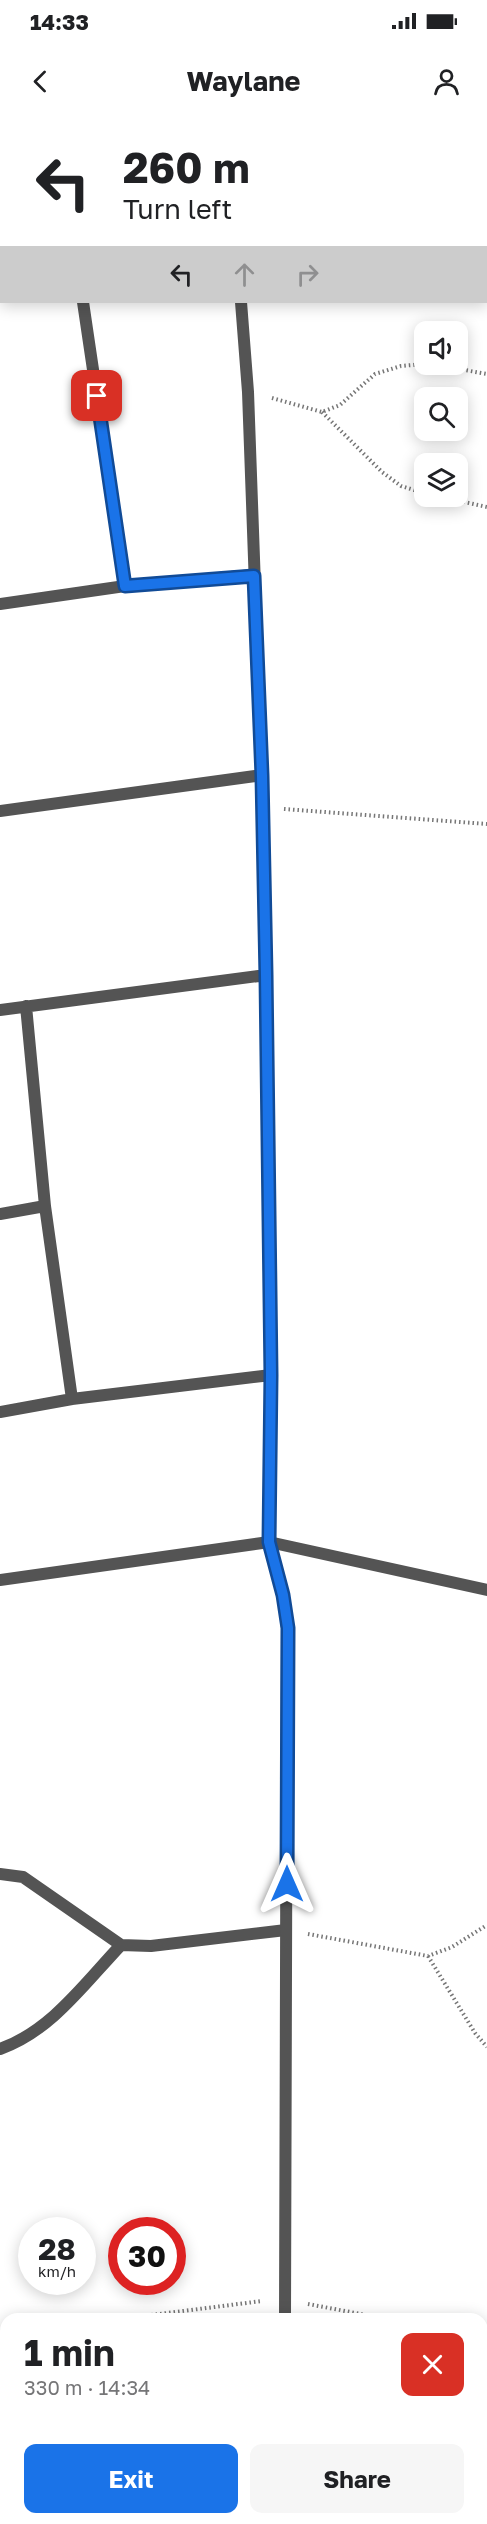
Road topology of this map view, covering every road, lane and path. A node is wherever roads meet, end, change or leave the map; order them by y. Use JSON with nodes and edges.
{"nodes":[{"id":1,"x":83,"y":303,"type":"edge"},
{"id":2,"x":241,"y":303,"type":"edge"},
{"id":3,"x":414,"y":365,"type":"edge"},
{"id":4,"x":468,"y":371,"type":"edge"},
{"id":5,"x":487,"y":374,"type":"edge"},
{"id":6,"x":248,"y":392,"type":"junction"},
{"id":7,"x":322,"y":412,"type":"junction"},
{"id":8,"x":414,"y":490,"type":"edge"},
{"id":9,"x":468,"y":503,"type":"edge"},
{"id":10,"x":487,"y":507,"type":"edge"},
{"id":11,"x":254,"y":576,"type":"junction"},
{"id":12,"x":125,"y":586,"type":"junction"},
{"id":13,"x":0,"y":604,"type":"edge"},
{"id":14,"x":262,"y":776,"type":"junction"},
{"id":15,"x":263,"y":808,"type":"junction"},
{"id":16,"x":0,"y":811,"type":"edge"},
{"id":17,"x":487,"y":824,"type":"edge"},
{"id":18,"x":266,"y":975,"type":"junction"},
{"id":19,"x":26,"y":1006,"type":"junction"},
{"id":20,"x":0,"y":1010,"type":"edge"},
{"id":21,"x":45,"y":1206,"type":"junction"},
{"id":22,"x":0,"y":1214,"type":"edge"},
{"id":23,"x":271,"y":1375,"type":"junction"},
{"id":24,"x":72,"y":1399,"type":"junction"},
{"id":25,"x":0,"y":1412,"type":"edge"},
{"id":26,"x":269,"y":1542,"type":"junction"},
{"id":27,"x":0,"y":1580,"type":"edge"},
{"id":28,"x":487,"y":1590,"type":"edge"},
{"id":29,"x":0,"y":1874,"type":"edge"},
{"id":30,"x":487,"y":1925,"type":"edge"},
{"id":31,"x":286,"y":1930,"type":"junction"},
{"id":32,"x":121,"y":1945,"type":"junction"},
{"id":33,"x":428,"y":1956,"type":"junction"},
{"id":34,"x":487,"y":2047,"type":"edge"},
{"id":35,"x":0,"y":2049,"type":"edge"},
{"id":36,"x":285,"y":2300,"type":"junction"},
{"id":37,"x":165,"y":2313,"type":"edge"},
{"id":38,"x":285,"y":2313,"type":"edge"},
{"id":39,"x":355,"y":2313,"type":"edge"}],
"edges":[{"from":1,"to":12,"type":"street"},
{"from":2,"to":6,"type":"street"},
{"from":3,"to":7,"type":"path"},
{"from":4,"to":5,"type":"path"},
{"from":6,"to":7,"type":"path"},
{"from":6,"to":11,"type":"street"},
{"from":7,"to":8,"type":"path"},
{"from":9,"to":10,"type":"path"},
{"from":11,"to":12,"type":"street"},
{"from":11,"to":14,"type":"street"},
{"from":12,"to":13,"type":"street"},
{"from":14,"to":15,"type":"street"},
{"from":14,"to":16,"type":"street"},
{"from":15,"to":17,"type":"path"},
{"from":15,"to":18,"type":"street"},
{"from":18,"to":19,"type":"street"},
{"from":18,"to":23,"type":"street"},
{"from":19,"to":20,"type":"street"},
{"from":19,"to":21,"type":"street"},
{"from":21,"to":22,"type":"street"},
{"from":21,"to":24,"type":"street"},
{"from":23,"to":24,"type":"street"},
{"from":23,"to":26,"type":"street"},
{"from":24,"to":25,"type":"street"},
{"from":26,"to":27,"type":"street"},
{"from":26,"to":28,"type":"street"},
{"from":26,"to":31,"type":"street"},
{"from":29,"to":32,"type":"street"},
{"from":30,"to":33,"type":"path"},
{"from":31,"to":32,"type":"street"},
{"from":31,"to":33,"type":"path"},
{"from":31,"to":36,"type":"street"},
{"from":32,"to":35,"type":"street"},
{"from":33,"to":34,"type":"path"},
{"from":36,"to":37,"type":"path"},
{"from":36,"to":38,"type":"street"},
{"from":36,"to":39,"type":"path"}]}
